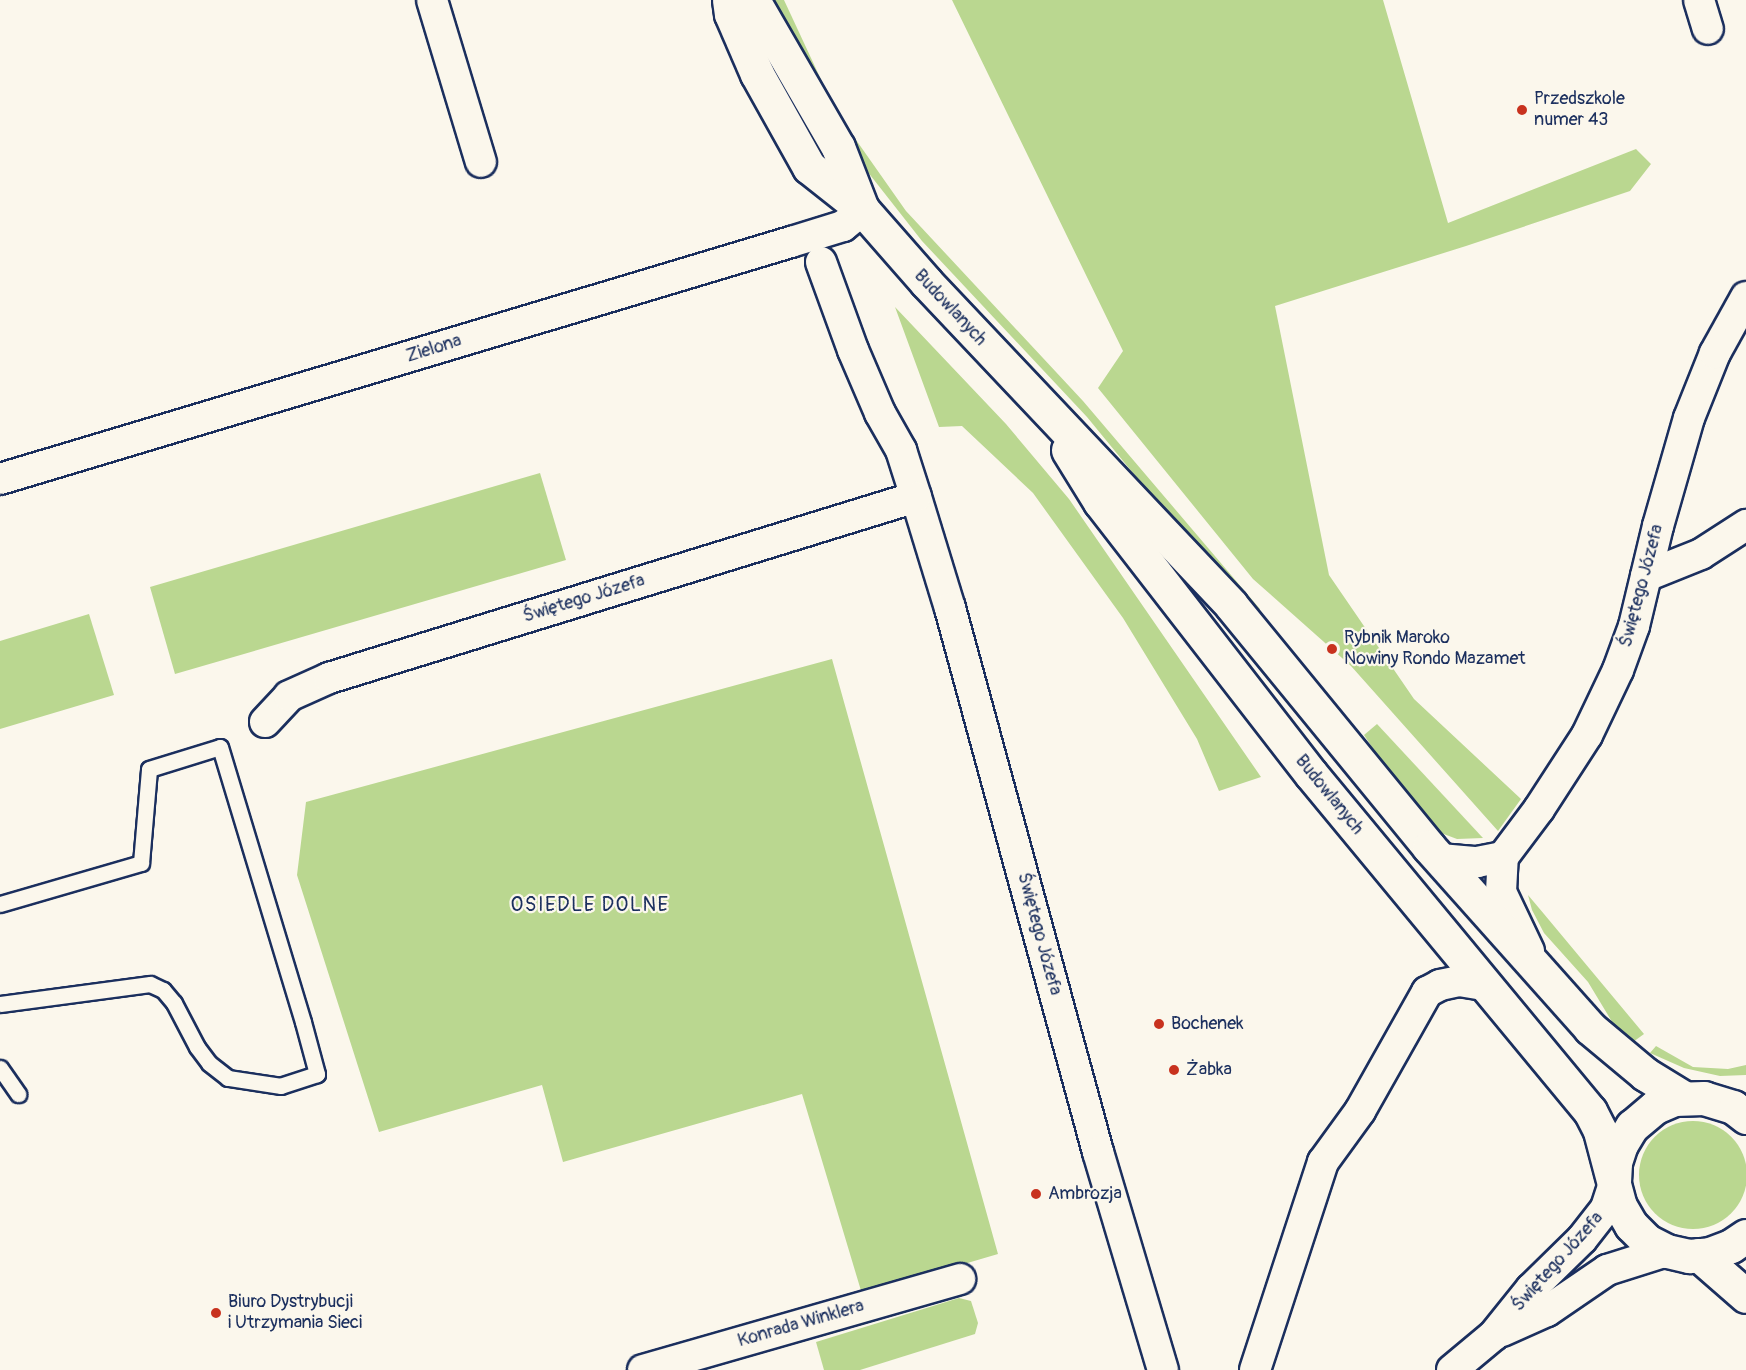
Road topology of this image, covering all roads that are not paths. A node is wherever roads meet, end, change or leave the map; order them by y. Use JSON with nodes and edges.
{"nodes":[{"id":1,"x":432,"y":0,"type":"edge"},
{"id":2,"x":729,"y":0,"type":"edge"},
{"id":3,"x":753,"y":0,"type":"edge"},
{"id":4,"x":1700,"y":0,"type":"edge"},
{"id":5,"x":1708,"y":29,"type":"dead end"},
{"id":6,"x":481,"y":162,"type":"dead end"},
{"id":7,"x":863,"y":210,"type":"junction"},
{"id":8,"x":821,"y":262,"type":"dead end"},
{"id":9,"x":1746,"y":297,"type":"edge"},
{"id":10,"x":1039,"y":403,"type":"junction"},
{"id":11,"x":0,"y":479,"type":"edge"},
{"id":12,"x":916,"y":497,"type":"junction"},
{"id":13,"x":1746,"y":525,"type":"edge"},
{"id":14,"x":1646,"y":576,"type":"junction"},
{"id":15,"x":265,"y":722,"type":"dead end"},
{"id":16,"x":1503,"y":857,"type":"junction"},
{"id":17,"x":1440,"y":859,"type":"junction"},
{"id":18,"x":0,"y":904,"type":"edge"},
{"id":19,"x":1540,"y":973,"type":"junction"},
{"id":20,"x":1485,"y":985,"type":"junction"},
{"id":21,"x":0,"y":1004,"type":"edge"},
{"id":22,"x":0,"y":1068,"type":"edge"},
{"id":23,"x":18,"y":1094,"type":"dead end"},
{"id":24,"x":1684,"y":1098,"type":"junction"},
{"id":25,"x":1739,"y":1105,"type":"edge"},
{"id":26,"x":1614,"y":1184,"type":"junction"},
{"id":27,"x":1746,"y":1236,"type":"edge"},
{"id":28,"x":1667,"y":1251,"type":"junction"},
{"id":29,"x":1699,"y":1256,"type":"junction"},
{"id":30,"x":960,"y":1279,"type":"dead end"},
{"id":31,"x":1746,"y":1296,"type":"edge"},
{"id":32,"x":1494,"y":1335,"type":"junction"},
{"id":33,"x":643,"y":1370,"type":"edge"},
{"id":34,"x":1163,"y":1370,"type":"edge"},
{"id":35,"x":1255,"y":1370,"type":"edge"},
{"id":36,"x":1452,"y":1370,"type":"edge"}],
"edges":[{"from":1,"to":6,"type":"street"},
{"from":2,"to":7,"type":"street","name":"Budowlanych"},
{"from":3,"to":7,"type":"street","name":"Budowlanych"},
{"from":4,"to":5,"type":"street"},
{"from":7,"to":10,"type":"street","name":"Budowlanych"},
{"from":7,"to":11,"type":"street","name":"Zielona"},
{"from":8,"to":12,"type":"street","name":"Świętego Józefa"},
{"from":9,"to":14,"type":"street","name":"Świętego Józefa"},
{"from":10,"to":17,"type":"street","name":"Budowlanych"},
{"from":10,"to":20,"type":"street","name":"Budowlanych"},
{"from":12,"to":15,"type":"street","name":"Świętego Józefa"},
{"from":12,"to":34,"type":"street","name":"Świętego Józefa"},
{"from":13,"to":14,"type":"street"},
{"from":14,"to":16,"type":"street","name":"Świętego Józefa"},
{"from":16,"to":17,"type":"street"},
{"from":16,"to":19,"type":"street"},
{"from":17,"to":19,"type":"street","name":"Budowlanych"},
{"from":18,"to":21,"type":"lane"},
{"from":19,"to":24,"type":"street","name":"Budowlanych"},
{"from":20,"to":26,"type":"street","name":"Budowlanych"},
{"from":20,"to":35,"type":"street"},
{"from":22,"to":23,"type":"lane"},
{"from":24,"to":25,"type":"street"},
{"from":24,"to":26,"type":"street"},
{"from":26,"to":28,"type":"street","name":"Budowlanych"},
{"from":26,"to":32,"type":"street","name":"Świętego Józefa"},
{"from":27,"to":29,"type":"street"},
{"from":28,"to":29,"type":"street"},
{"from":28,"to":32,"type":"street","name":"Świętego Józefa"},
{"from":29,"to":31,"type":"street"},
{"from":30,"to":33,"type":"street","name":"Konrada Winklera"},
{"from":32,"to":36,"type":"street","name":"Świętego Józefa"}]}
